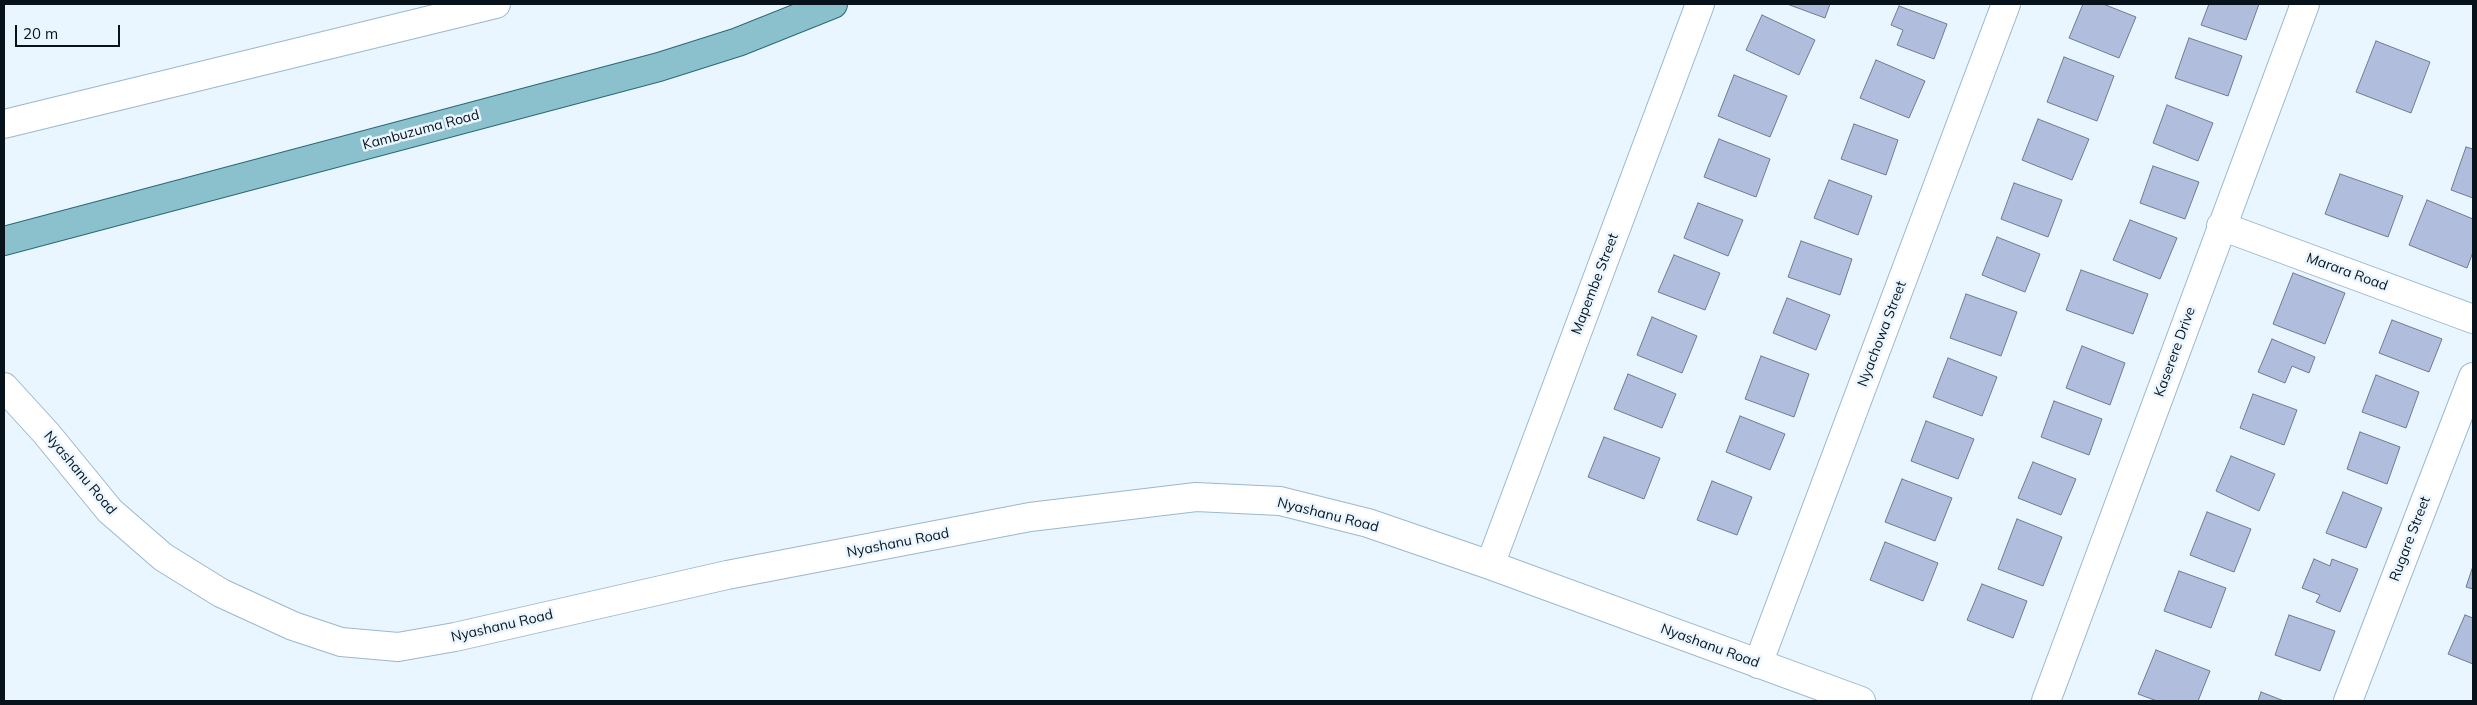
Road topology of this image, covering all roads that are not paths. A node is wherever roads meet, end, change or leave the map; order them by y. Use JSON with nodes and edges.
{"nodes":[{"id":1,"x":496,"y":4,"type":"edge"},
{"id":2,"x":833,"y":4,"type":"edge"},
{"id":3,"x":1700,"y":4,"type":"edge"},
{"id":4,"x":2006,"y":4,"type":"edge"},
{"id":5,"x":2304,"y":4,"type":"edge"},
{"id":6,"x":4,"y":124,"type":"edge"},
{"id":7,"x":2221,"y":226,"type":"junction"},
{"id":8,"x":4,"y":240,"type":"edge"},
{"id":9,"x":2473,"y":319,"type":"edge"},
{"id":10,"x":2473,"y":377,"type":"edge"},
{"id":11,"x":4,"y":387,"type":"edge"},
{"id":12,"x":1490,"y":565,"type":"junction"},
{"id":13,"x":1758,"y":664,"type":"junction"},
{"id":14,"x":1861,"y":701,"type":"edge"},
{"id":15,"x":2046,"y":701,"type":"edge"},
{"id":16,"x":2348,"y":701,"type":"edge"}],
"edges":[{"from":1,"to":6,"type":"street"},
{"from":2,"to":8,"type":"main road","name":"Kambuzuma Road"},
{"from":3,"to":12,"type":"street","name":"Mapembe Street"},
{"from":4,"to":13,"type":"street","name":"Nyachowa Street"},
{"from":5,"to":7,"type":"street","name":"Kaserere Drive"},
{"from":7,"to":9,"type":"street","name":"Marara Road"},
{"from":7,"to":15,"type":"street","name":"Kaserere Drive"},
{"from":10,"to":16,"type":"street","name":"Rugare Street"},
{"from":11,"to":12,"type":"street","name":"Nyashanu Road"},
{"from":12,"to":13,"type":"street","name":"Nyashanu Road"},
{"from":13,"to":14,"type":"street","name":"Nyashanu Road"}]}
